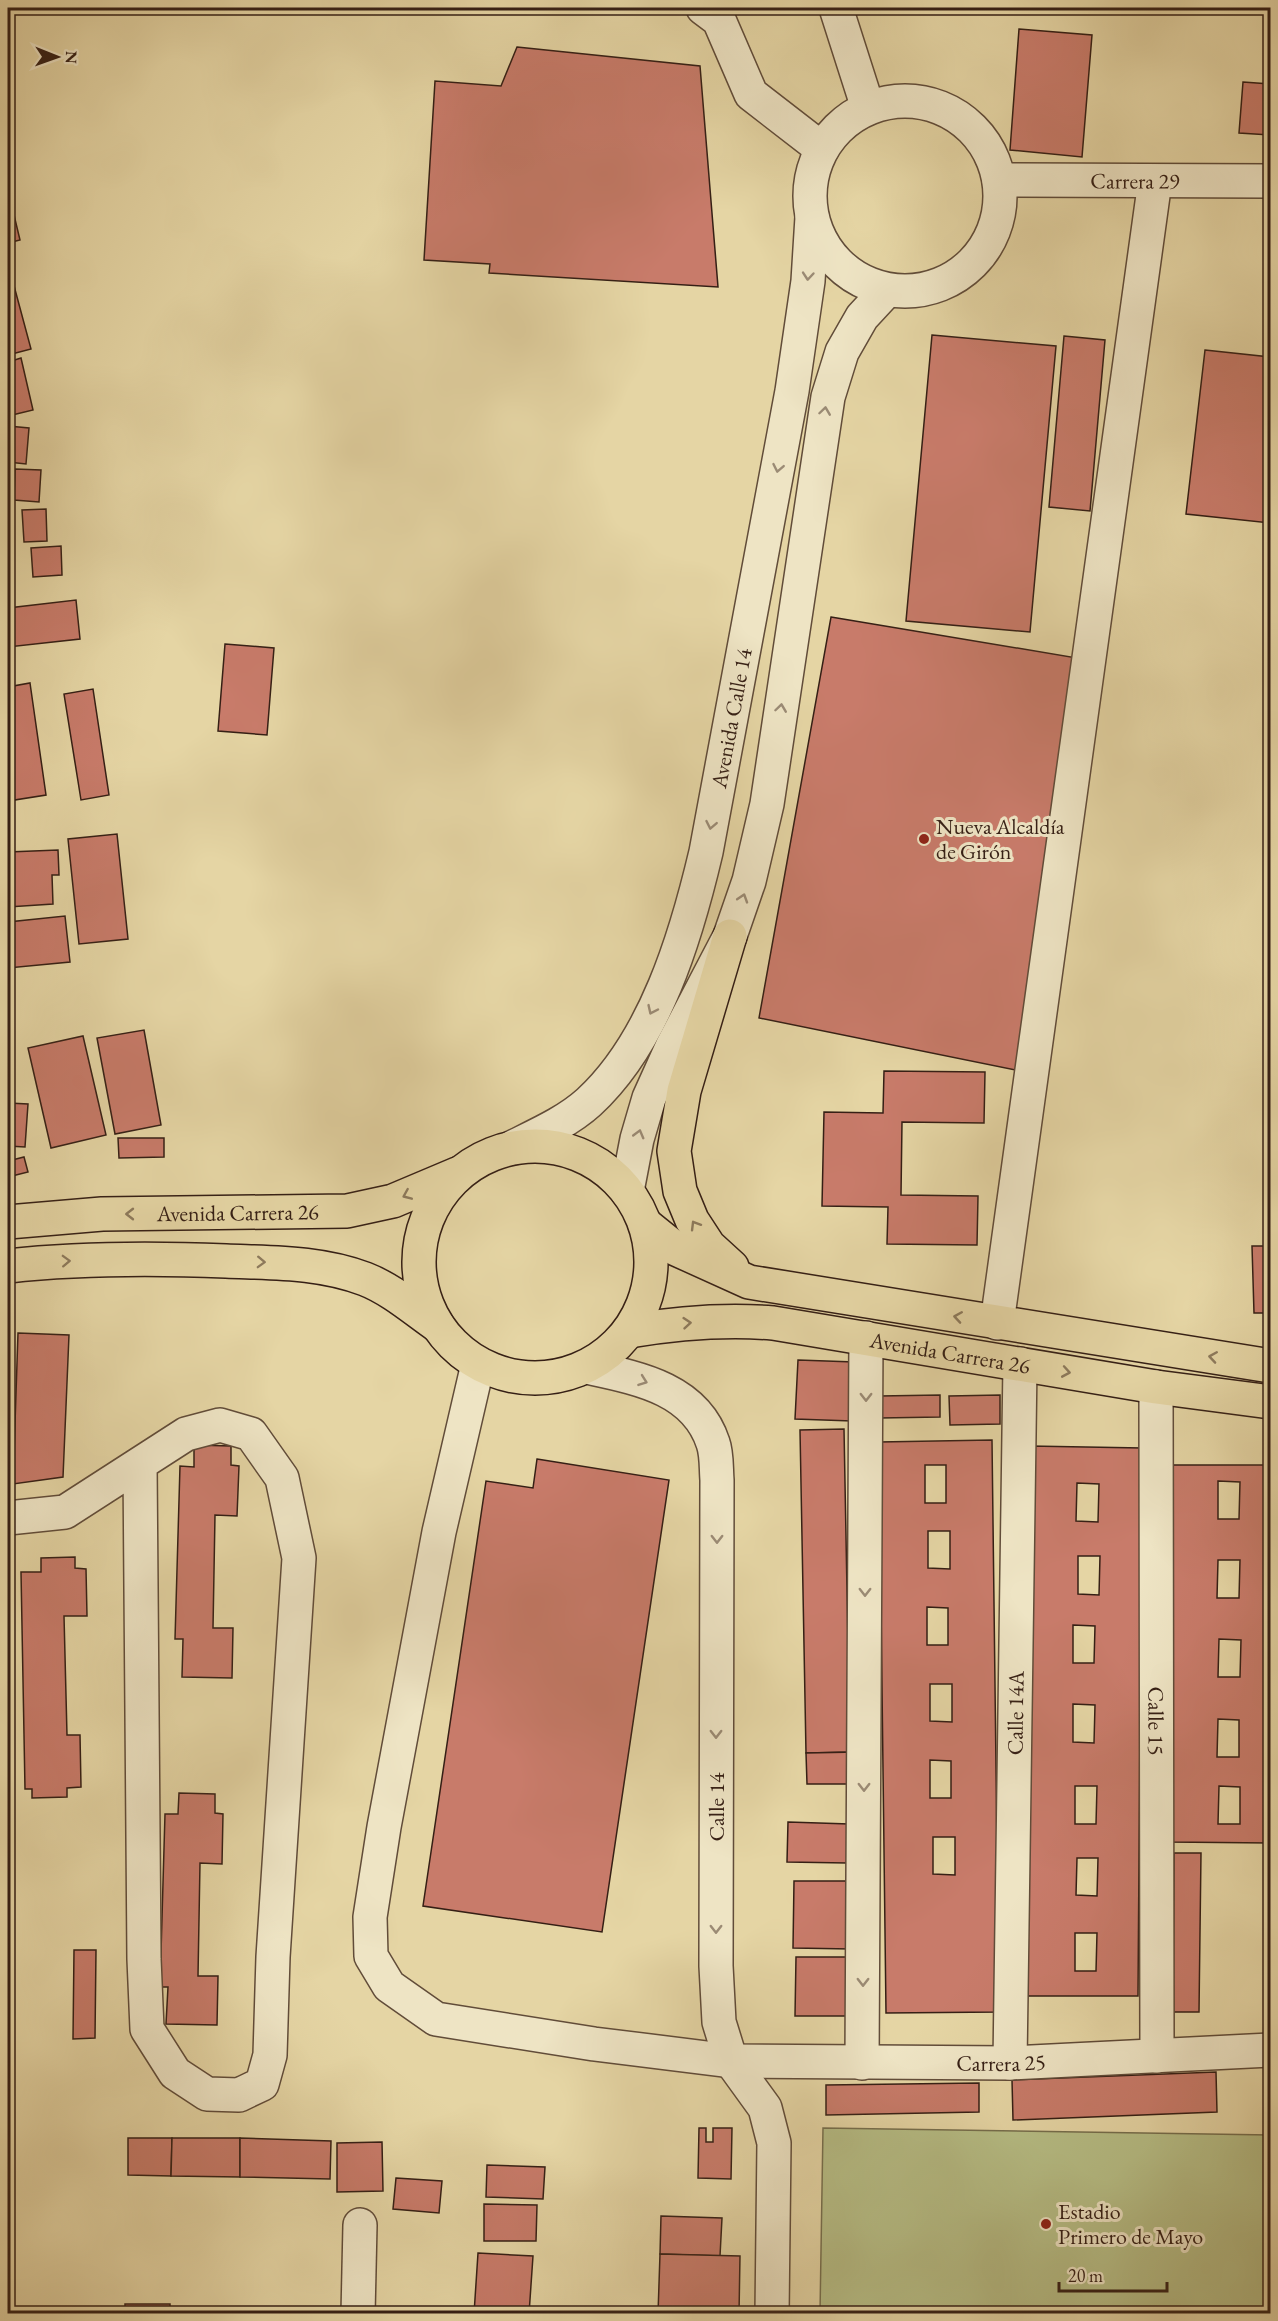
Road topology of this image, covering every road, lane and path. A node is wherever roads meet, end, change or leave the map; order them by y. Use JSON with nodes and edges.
{"nodes":[{"id":1,"x":703,"y":8,"type":"edge"},
{"id":2,"x":836,"y":8,"type":"edge"},
{"id":3,"x":868,"y":108,"type":"junction"},
{"id":4,"x":822,"y":149,"type":"junction"},
{"id":5,"x":999,"y":180,"type":"junction"},
{"id":6,"x":1155,"y":181,"type":"junction"},
{"id":7,"x":1270,"y":181,"type":"edge"},
{"id":8,"x":812,"y":217,"type":"junction"},
{"id":9,"x":887,"y":290,"type":"junction"},
{"id":10,"x":730,"y":936,"type":"junction"},
{"id":11,"x":511,"y":1148,"type":"junction"},
{"id":12,"x":461,"y":1173,"type":"junction"},
{"id":13,"x":627,"y":1191,"type":"junction"},
{"id":14,"x":8,"y":1222,"type":"edge"},
{"id":15,"x":645,"y":1224,"type":"junction"},
{"id":16,"x":8,"y":1266,"type":"edge"},
{"id":17,"x":749,"y":1282,"type":"junction"},
{"id":18,"x":997,"y":1323,"type":"junction"},
{"id":19,"x":438,"y":1326,"type":"junction"},
{"id":20,"x":629,"y":1331,"type":"junction"},
{"id":21,"x":866,"y":1338,"type":"junction"},
{"id":22,"x":478,"y":1364,"type":"junction"},
{"id":23,"x":1020,"y":1364,"type":"junction"},
{"id":24,"x":1270,"y":1366,"type":"edge"},
{"id":25,"x":586,"y":1367,"type":"junction"},
{"id":26,"x":1156,"y":1387,"type":"junction"},
{"id":27,"x":1270,"y":1402,"type":"edge"},
{"id":28,"x":140,"y":1464,"type":"junction"},
{"id":29,"x":8,"y":1518,"type":"edge"},
{"id":30,"x":1270,"y":2050,"type":"edge"},
{"id":31,"x":1157,"y":2056,"type":"junction"},
{"id":32,"x":731,"y":2061,"type":"junction"},
{"id":33,"x":862,"y":2063,"type":"junction"},
{"id":34,"x":1010,"y":2063,"type":"junction"},
{"id":35,"x":360,"y":2225,"type":"dead end"},
{"id":36,"x":358,"y":2313,"type":"edge"},
{"id":37,"x":772,"y":2313,"type":"edge"}],
"edges":[{"from":1,"to":4,"type":"street"},
{"from":2,"to":3,"type":"street"},
{"from":3,"to":4,"type":"street"},
{"from":3,"to":5,"type":"street"},
{"from":4,"to":8,"type":"street"},
{"from":5,"to":6,"type":"street","name":"Carrera 29"},
{"from":5,"to":9,"type":"street"},
{"from":6,"to":7,"type":"street","name":"Carrera 29"},
{"from":6,"to":18,"type":"street"},
{"from":8,"to":9,"type":"street"},
{"from":8,"to":11,"type":"street","name":"Avenida Calle 14","one_way":true},
{"from":10,"to":9,"type":"street","name":"Avenida Calle 14","one_way":true},
{"from":13,"to":10,"type":"street","name":"Avenida Calle 14","one_way":true},
{"from":17,"to":10,"type":"main road","one_way":true},
{"from":11,"to":12,"type":"main road"},
{"from":11,"to":13,"type":"main road"},
{"from":12,"to":14,"type":"main road","name":"Avenida Carrera 26","one_way":true},
{"from":12,"to":19,"type":"main road"},
{"from":13,"to":15,"type":"main road"},
{"from":15,"to":17,"type":"main road","name":"Avenida Carrera 26"},
{"from":15,"to":20,"type":"main road"},
{"from":16,"to":19,"type":"main road","name":"Avenida Carrera 26","one_way":true},
{"from":18,"to":17,"type":"main road","name":"Avenida Carrera 26","one_way":true},
{"from":24,"to":18,"type":"main road","name":"Avenida Carrera 26","one_way":true},
{"from":19,"to":22,"type":"main road"},
{"from":20,"to":21,"type":"main road","name":"Avenida Carrera 26","one_way":true},
{"from":20,"to":25,"type":"main road"},
{"from":21,"to":23,"type":"main road","name":"Avenida Carrera 26"},
{"from":21,"to":33,"type":"street","one_way":true},
{"from":22,"to":25,"type":"main road"},
{"from":22,"to":32,"type":"street","name":"Carrera 25"},
{"from":23,"to":26,"type":"main road","name":"Avenida Carrera 26","one_way":true},
{"from":23,"to":34,"type":"street","name":"Calle 14A"},
{"from":25,"to":32,"type":"street","name":"Calle 14","one_way":true},
{"from":26,"to":27,"type":"main road","name":"Avenida Carrera 26"},
{"from":26,"to":31,"type":"street","name":"Calle 15"},
{"from":28,"to":28,"type":"street"},
{"from":28,"to":29,"type":"street"},
{"from":30,"to":31,"type":"street","name":"Carrera 25"},
{"from":31,"to":34,"type":"street","name":"Carrera 25"},
{"from":32,"to":33,"type":"street","name":"Carrera 25"},
{"from":32,"to":37,"type":"street","name":"Calle 14"},
{"from":33,"to":34,"type":"street","name":"Carrera 25"},
{"from":35,"to":36,"type":"street"}]}
